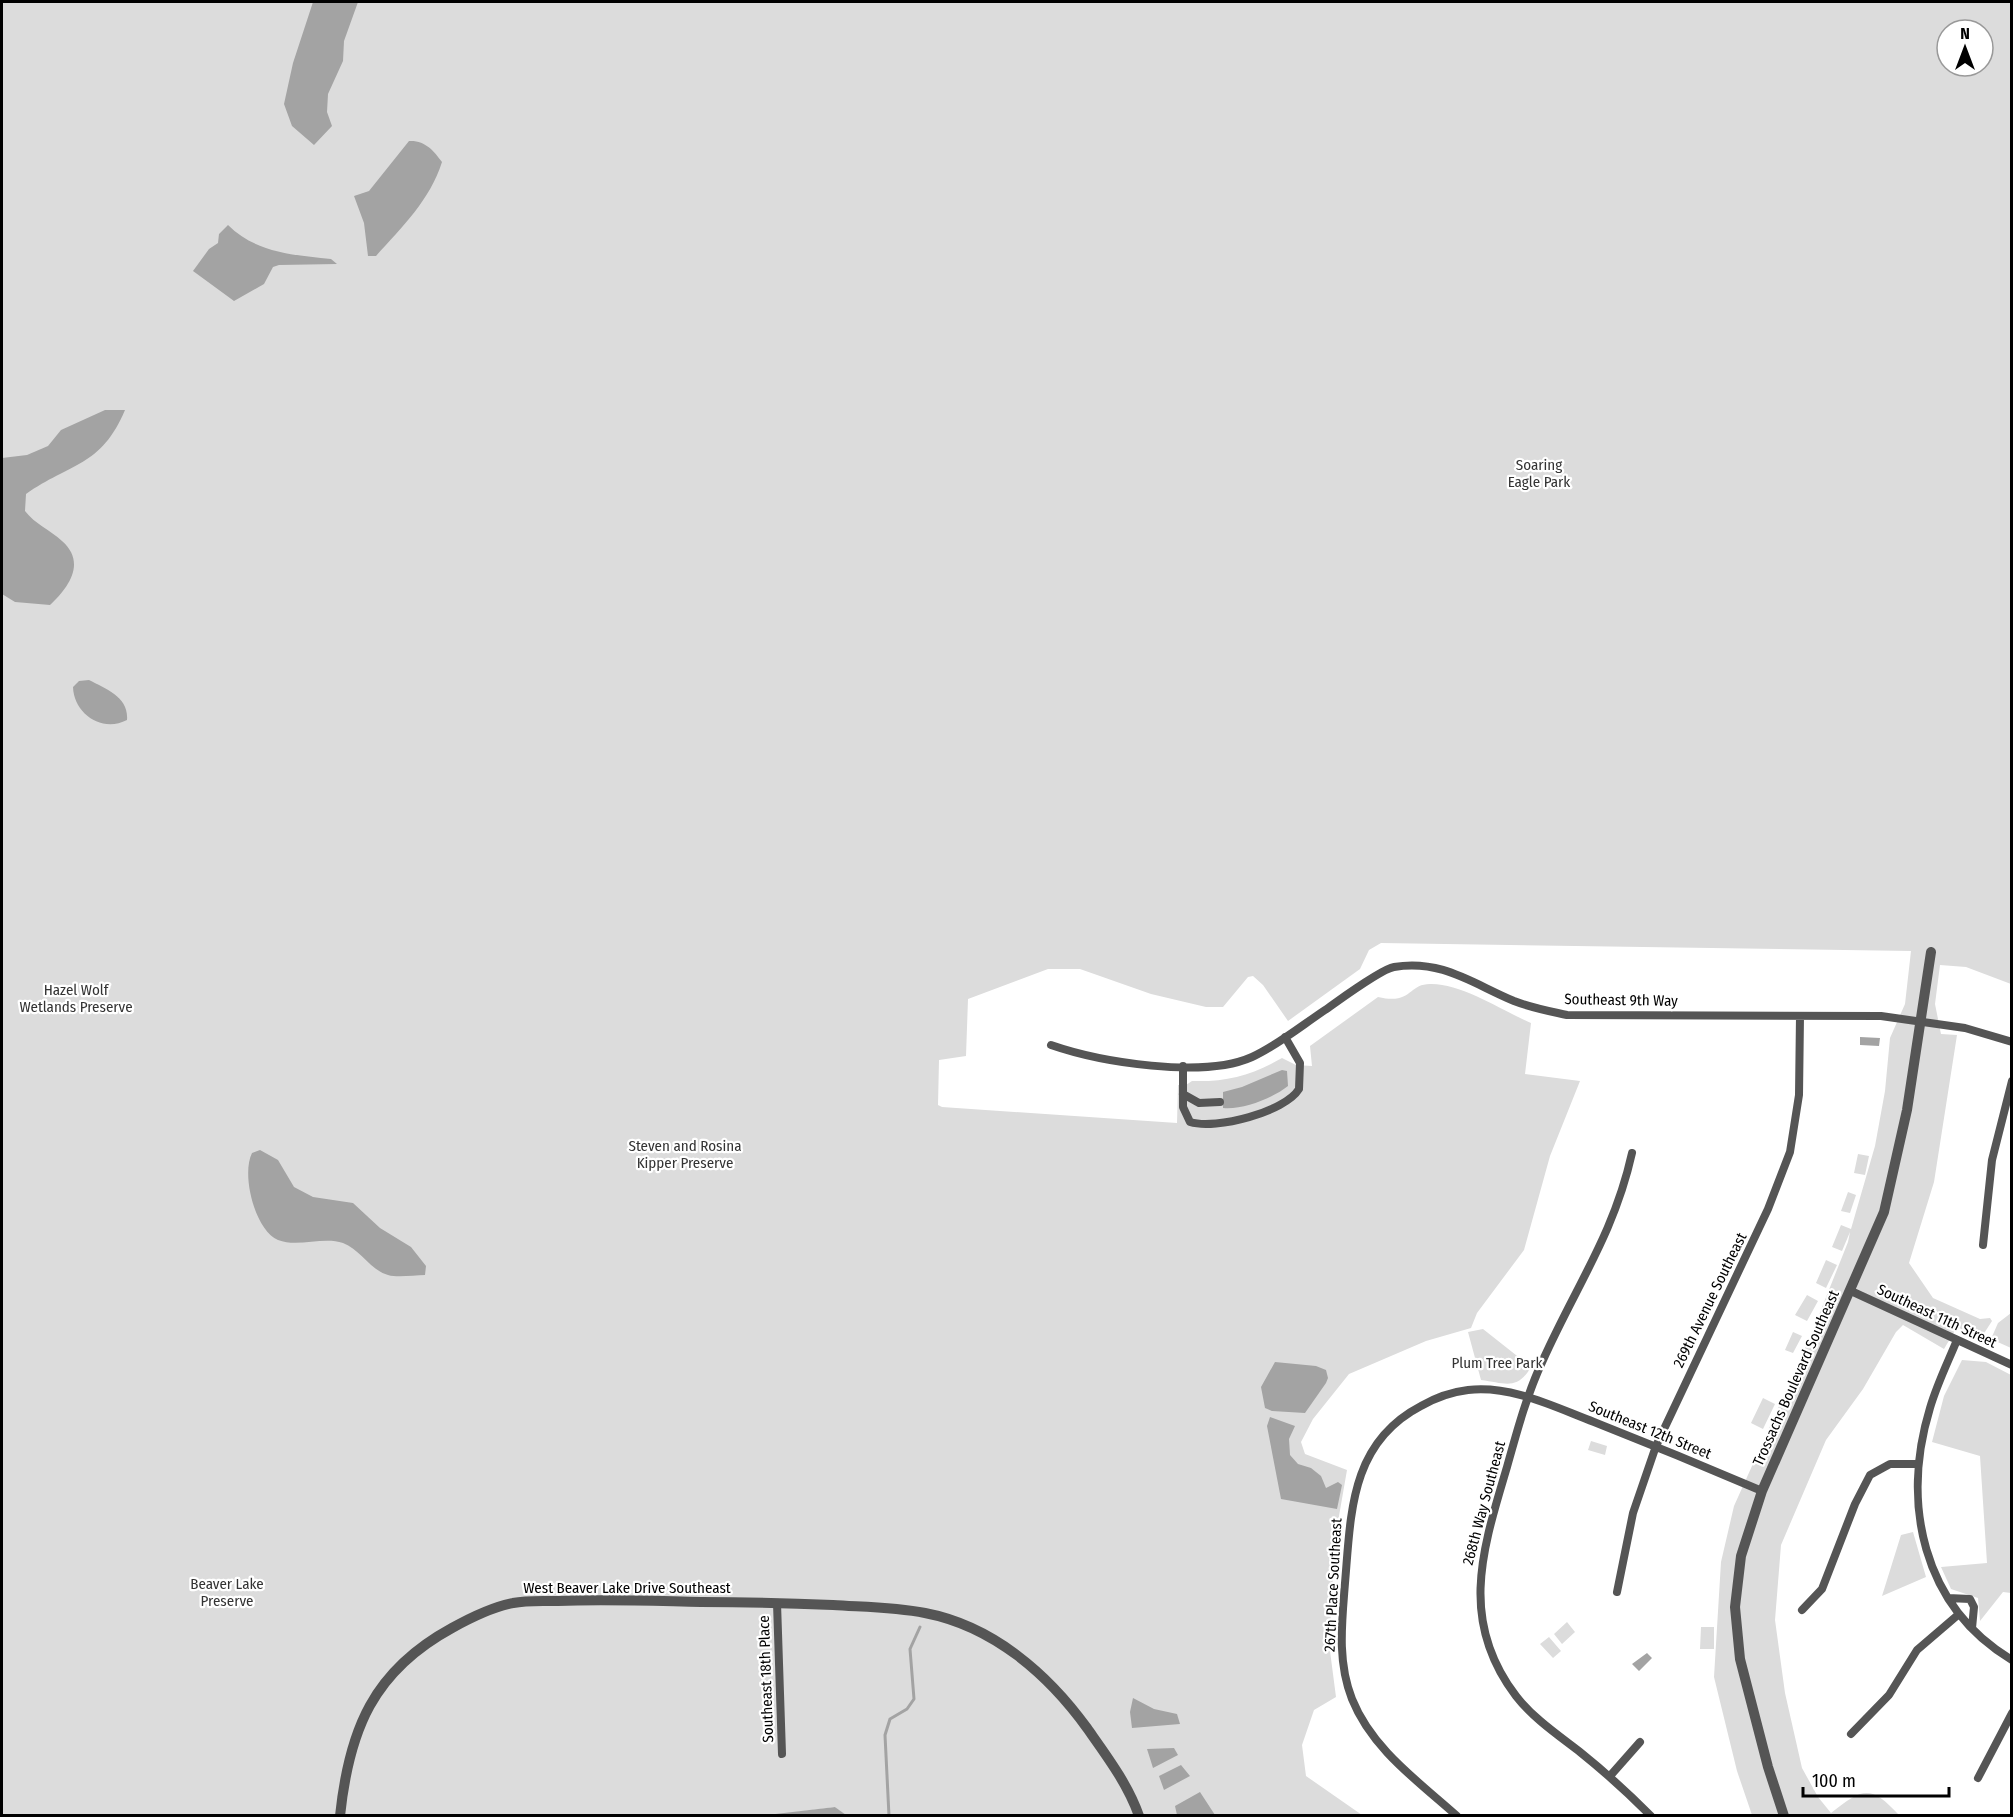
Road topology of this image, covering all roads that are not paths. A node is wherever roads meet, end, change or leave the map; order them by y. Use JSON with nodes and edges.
{"nodes":[{"id":1,"x":1931,"y":952,"type":"dead end"},
{"id":2,"x":1800,"y":1016,"type":"junction"},
{"id":3,"x":1920,"y":1020,"type":"junction"},
{"id":4,"x":1285,"y":1037,"type":"junction"},
{"id":5,"x":2012,"y":1042,"type":"edge"},
{"id":6,"x":1051,"y":1045,"type":"dead end"},
{"id":7,"x":1183,"y":1066,"type":"junction"},
{"id":8,"x":2012,"y":1081,"type":"edge"},
{"id":9,"x":1183,"y":1094,"type":"junction"},
{"id":10,"x":1220,"y":1102,"type":"dead end"},
{"id":11,"x":1632,"y":1153,"type":"dead end"},
{"id":12,"x":1983,"y":1245,"type":"dead end"},
{"id":13,"x":1851,"y":1291,"type":"junction"},
{"id":14,"x":1958,"y":1340,"type":"junction"},
{"id":15,"x":2012,"y":1365,"type":"edge"},
{"id":16,"x":1527,"y":1396,"type":"junction"},
{"id":17,"x":1656,"y":1446,"type":"junction"},
{"id":18,"x":1918,"y":1464,"type":"junction"},
{"id":19,"x":1761,"y":1491,"type":"junction"},
{"id":20,"x":1617,"y":1592,"type":"dead end"},
{"id":21,"x":1948,"y":1598,"type":"junction"},
{"id":22,"x":777,"y":1603,"type":"junction"},
{"id":23,"x":1802,"y":1610,"type":"dead end"},
{"id":24,"x":1959,"y":1614,"type":"junction"},
{"id":25,"x":1972,"y":1628,"type":"junction"},
{"id":26,"x":2012,"y":1660,"type":"edge"},
{"id":27,"x":2012,"y":1713,"type":"edge"},
{"id":28,"x":1851,"y":1734,"type":"dead end"},
{"id":29,"x":1640,"y":1742,"type":"dead end"},
{"id":30,"x":782,"y":1754,"type":"dead end"},
{"id":31,"x":1610,"y":1776,"type":"junction"},
{"id":32,"x":1978,"y":1778,"type":"dead end"},
{"id":33,"x":340,"y":1815,"type":"edge"},
{"id":34,"x":1139,"y":1815,"type":"edge"},
{"id":35,"x":1457,"y":1815,"type":"edge"},
{"id":36,"x":1651,"y":1815,"type":"edge"},
{"id":37,"x":1784,"y":1815,"type":"edge"}],
"edges":[{"from":1,"to":3,"type":"street","name":"Trossachs Boulevard Southeast"},
{"from":2,"to":3,"type":"street","name":"Southeast 9th Way"},
{"from":2,"to":4,"type":"street","name":"Southeast 9th Way"},
{"from":2,"to":17,"type":"street","name":"269th Avenue Southeast"},
{"from":3,"to":5,"type":"street","name":"Southeast 9th Way"},
{"from":3,"to":13,"type":"street","name":"Trossachs Boulevard Southeast"},
{"from":4,"to":7,"type":"street","name":"Southeast 9th Way"},
{"from":4,"to":9,"type":"street"},
{"from":6,"to":7,"type":"street","name":"Southeast 9th Way"},
{"from":7,"to":9,"type":"street"},
{"from":8,"to":12,"type":"street"},
{"from":9,"to":10,"type":"street"},
{"from":11,"to":16,"type":"street","name":"268th Way Southeast"},
{"from":13,"to":14,"type":"street","name":"Southeast 11th Street"},
{"from":13,"to":19,"type":"street","name":"Trossachs Boulevard Southeast"},
{"from":14,"to":15,"type":"street","name":"Southeast 11th Street"},
{"from":14,"to":18,"type":"street"},
{"from":16,"to":17,"type":"street","name":"Southeast 12th Street"},
{"from":16,"to":31,"type":"street","name":"268th Way Southeast"},
{"from":16,"to":35,"type":"street","name":"267th Place Southeast"},
{"from":17,"to":19,"type":"street","name":"Southeast 12th Street"},
{"from":17,"to":20,"type":"street","name":"269th Avenue Southeast"},
{"from":18,"to":21,"type":"street"},
{"from":18,"to":23,"type":"street"},
{"from":19,"to":37,"type":"street","name":"Trossachs Boulevard Southeast"},
{"from":21,"to":24,"type":"street"},
{"from":21,"to":25,"type":"street"},
{"from":22,"to":30,"type":"street","name":"Southeast 18th Place"},
{"from":22,"to":33,"type":"street","name":"West Beaver Lake Drive Southeast"},
{"from":22,"to":34,"type":"street","name":"West Beaver Lake Drive Southeast"},
{"from":24,"to":25,"type":"street"},
{"from":24,"to":28,"type":"street"},
{"from":25,"to":26,"type":"street"},
{"from":27,"to":32,"type":"street"},
{"from":29,"to":31,"type":"street"},
{"from":31,"to":36,"type":"street","name":"268th Way Southeast"}]}
